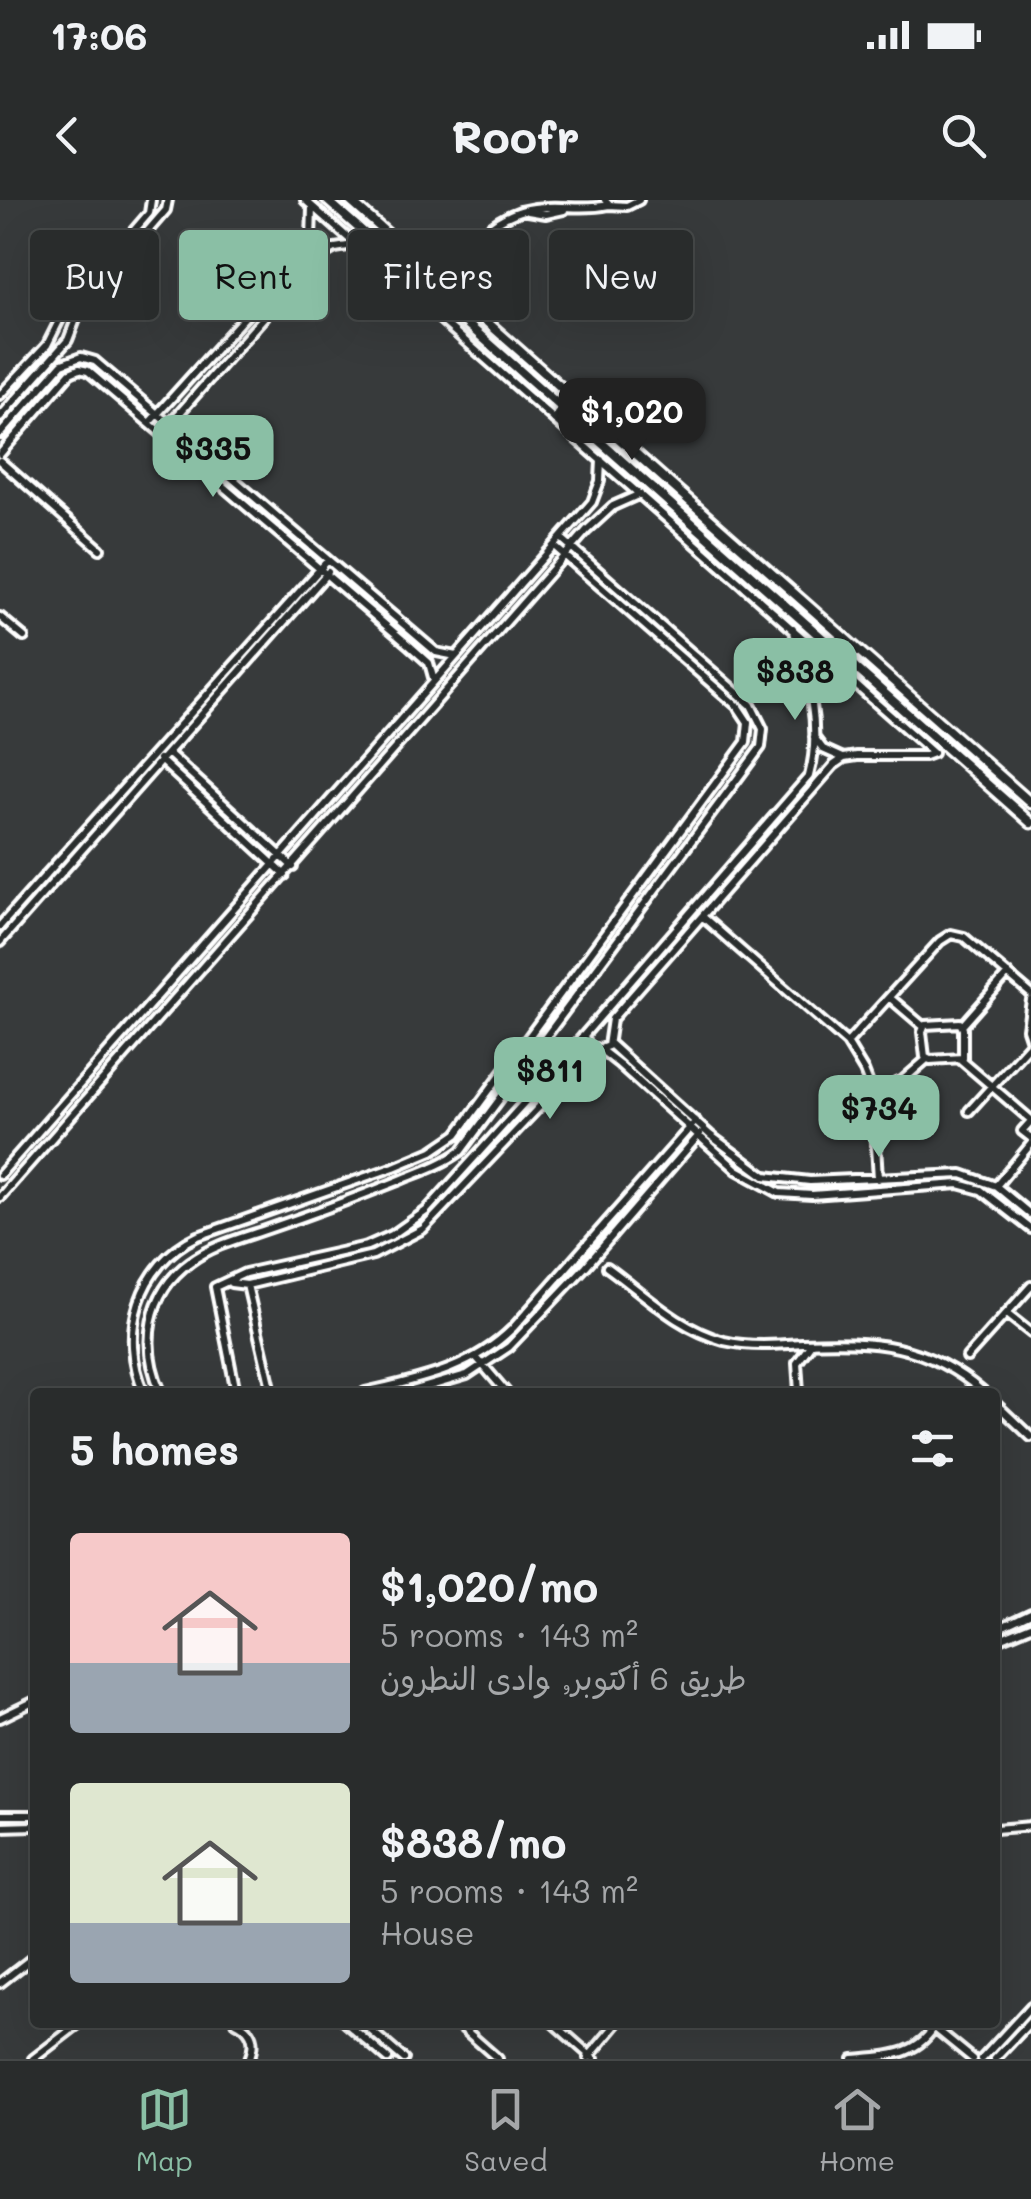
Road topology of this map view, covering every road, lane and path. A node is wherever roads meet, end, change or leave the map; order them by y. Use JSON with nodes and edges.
{"nodes":[{"id":1,"x":305,"y":200,"type":"edge"},
{"id":2,"x":327,"y":200,"type":"edge"},
{"id":3,"x":638,"y":200,"type":"edge"},
{"id":4,"x":152,"y":201,"type":"edge"},
{"id":5,"x":351,"y":201,"type":"edge"},
{"id":6,"x":168,"y":202,"type":"edge"},
{"id":7,"x":608,"y":203,"type":"edge"},
{"id":8,"x":312,"y":207,"type":"junction"},
{"id":9,"x":343,"y":214,"type":"junction"},
{"id":10,"x":311,"y":230,"type":"edge"},
{"id":11,"x":384,"y":230,"type":"edge"},
{"id":12,"x":487,"y":230,"type":"edge"},
{"id":13,"x":348,"y":239,"type":"edge"},
{"id":14,"x":243,"y":320,"type":"edge"},
{"id":15,"x":262,"y":320,"type":"edge"},
{"id":16,"x":441,"y":320,"type":"edge"},
{"id":17,"x":486,"y":320,"type":"edge"},
{"id":18,"x":216,"y":350,"type":"junction"},
{"id":19,"x":228,"y":360,"type":"junction"},
{"id":20,"x":0,"y":395,"type":"edge"},
{"id":21,"x":574,"y":397,"type":"junction"},
{"id":22,"x":565,"y":408,"type":"junction"},
{"id":23,"x":158,"y":414,"type":"junction"},
{"id":24,"x":0,"y":417,"type":"edge"},
{"id":25,"x":555,"y":420,"type":"junction"},
{"id":26,"x":150,"y":422,"type":"junction"},
{"id":27,"x":170,"y":425,"type":"junction"},
{"id":28,"x":162,"y":432,"type":"junction"},
{"id":29,"x":0,"y":434,"type":"edge"},
{"id":30,"x":0,"y":458,"type":"edge"},
{"id":31,"x":601,"y":460,"type":"junction"},
{"id":32,"x":640,"y":494,"type":"junction"},
{"id":33,"x":576,"y":521,"type":"junction"},
{"id":34,"x":587,"y":530,"type":"junction"},
{"id":35,"x":561,"y":538,"type":"junction"},
{"id":36,"x":554,"y":546,"type":"junction"},
{"id":37,"x":572,"y":548,"type":"junction"},
{"id":38,"x":100,"y":550,"type":"dead end"},
{"id":39,"x":565,"y":555,"type":"junction"},
{"id":40,"x":331,"y":562,"type":"junction"},
{"id":41,"x":323,"y":571,"type":"junction"},
{"id":42,"x":0,"y":617,"type":"edge"},
{"id":43,"x":793,"y":628,"type":"junction"},
{"id":44,"x":24,"y":638,"type":"dead end"},
{"id":45,"x":457,"y":656,"type":"junction"},
{"id":46,"x":434,"y":682,"type":"junction"},
{"id":47,"x":813,"y":736,"type":"junction"},
{"id":48,"x":164,"y":750,"type":"junction"},
{"id":49,"x":157,"y":758,"type":"junction"},
{"id":50,"x":844,"y":758,"type":"junction"},
{"id":51,"x":800,"y":786,"type":"junction"},
{"id":52,"x":810,"y":795,"type":"junction"},
{"id":53,"x":1031,"y":803,"type":"edge"},
{"id":54,"x":785,"y":804,"type":"junction"},
{"id":55,"x":794,"y":812,"type":"junction"},
{"id":56,"x":1031,"y":822,"type":"edge"},
{"id":57,"x":759,"y":835,"type":"junction"},
{"id":58,"x":768,"y":843,"type":"junction"},
{"id":59,"x":748,"y":847,"type":"junction"},
{"id":60,"x":758,"y":855,"type":"junction"},
{"id":61,"x":281,"y":856,"type":"junction"},
{"id":62,"x":273,"y":864,"type":"junction"},
{"id":63,"x":293,"y":866,"type":"junction"},
{"id":64,"x":284,"y":876,"type":"junction"},
{"id":65,"x":703,"y":917,"type":"junction"},
{"id":66,"x":0,"y":926,"type":"edge"},
{"id":67,"x":0,"y":942,"type":"edge"},
{"id":68,"x":643,"y":968,"type":"junction"},
{"id":69,"x":1008,"y":974,"type":"junction"},
{"id":70,"x":652,"y":975,"type":"junction"},
{"id":71,"x":889,"y":997,"type":"junction"},
{"id":72,"x":1031,"y":998,"type":"edge"},
{"id":73,"x":962,"y":1026,"type":"junction"},
{"id":74,"x":924,"y":1027,"type":"junction"},
{"id":75,"x":532,"y":1033,"type":"junction"},
{"id":76,"x":583,"y":1036,"type":"junction"},
{"id":77,"x":544,"y":1042,"type":"junction"},
{"id":78,"x":1031,"y":1042,"type":"edge"},
{"id":79,"x":847,"y":1043,"type":"junction"},
{"id":80,"x":610,"y":1044,"type":"junction"},
{"id":81,"x":601,"y":1050,"type":"junction"},
{"id":82,"x":625,"y":1057,"type":"junction"},
{"id":83,"x":927,"y":1059,"type":"junction"},
{"id":84,"x":961,"y":1060,"type":"junction"},
{"id":85,"x":618,"y":1064,"type":"junction"},
{"id":86,"x":550,"y":1073,"type":"junction"},
{"id":87,"x":558,"y":1079,"type":"junction"},
{"id":88,"x":991,"y":1086,"type":"junction"},
{"id":89,"x":873,"y":1094,"type":"junction"},
{"id":90,"x":969,"y":1111,"type":"dead end"},
{"id":91,"x":696,"y":1121,"type":"junction"},
{"id":92,"x":1031,"y":1121,"type":"edge"},
{"id":93,"x":690,"y":1128,"type":"junction"},
{"id":94,"x":702,"y":1133,"type":"junction"},
{"id":95,"x":1031,"y":1141,"type":"edge"},
{"id":96,"x":0,"y":1175,"type":"edge"},
{"id":97,"x":878,"y":1178,"type":"junction"},
{"id":98,"x":996,"y":1186,"type":"junction"},
{"id":99,"x":878,"y":1189,"type":"junction"},
{"id":100,"x":0,"y":1197,"type":"edge"},
{"id":101,"x":1031,"y":1214,"type":"edge"},
{"id":102,"x":1031,"y":1230,"type":"edge"},
{"id":103,"x":590,"y":1241,"type":"junction"},
{"id":104,"x":600,"y":1249,"type":"junction"},
{"id":105,"x":294,"y":1264,"type":"junction"},
{"id":106,"x":607,"y":1267,"type":"dead end"},
{"id":107,"x":296,"y":1274,"type":"junction"},
{"id":108,"x":231,"y":1282,"type":"junction"},
{"id":109,"x":247,"y":1285,"type":"junction"},
{"id":110,"x":1031,"y":1286,"type":"edge"},
{"id":111,"x":1007,"y":1314,"type":"junction"},
{"id":112,"x":1031,"y":1333,"type":"edge"},
{"id":113,"x":814,"y":1343,"type":"junction"},
{"id":114,"x":779,"y":1344,"type":"junction"},
{"id":115,"x":476,"y":1358,"type":"junction"},
{"id":116,"x":967,"y":1358,"type":"dead end"},
{"id":117,"x":797,"y":1363,"type":"junction"},
{"id":118,"x":484,"y":1366,"type":"junction"},
{"id":119,"x":143,"y":1388,"type":"edge"},
{"id":120,"x":160,"y":1388,"type":"edge"},
{"id":121,"x":235,"y":1388,"type":"edge"},
{"id":122,"x":271,"y":1388,"type":"edge"},
{"id":123,"x":381,"y":1388,"type":"edge"},
{"id":124,"x":424,"y":1388,"type":"edge"},
{"id":125,"x":503,"y":1388,"type":"edge"},
{"id":126,"x":799,"y":1388,"type":"edge"},
{"id":127,"x":977,"y":1388,"type":"edge"},
{"id":128,"x":1000,"y":1408,"type":"edge"},
{"id":129,"x":1031,"y":1436,"type":"edge"},
{"id":130,"x":1031,"y":1613,"type":"edge"},
{"id":131,"x":1031,"y":1626,"type":"edge"},
{"id":132,"x":1000,"y":1628,"type":"edge"},
{"id":133,"x":1000,"y":1639,"type":"edge"},
{"id":134,"x":30,"y":1703,"type":"edge"},
{"id":135,"x":0,"y":1718,"type":"edge"},
{"id":136,"x":0,"y":1815,"type":"edge"},
{"id":137,"x":30,"y":1815,"type":"edge"},
{"id":138,"x":30,"y":1826,"type":"edge"},
{"id":139,"x":1031,"y":1826,"type":"edge"},
{"id":140,"x":0,"y":1827,"type":"edge"},
{"id":141,"x":1000,"y":1829,"type":"edge"},
{"id":142,"x":30,"y":1960,"type":"edge"},
{"id":143,"x":0,"y":1984,"type":"edge"},
{"id":144,"x":1031,"y":2006,"type":"edge"},
{"id":145,"x":1031,"y":2020,"type":"edge"},
{"id":146,"x":71,"y":2028,"type":"edge"},
{"id":147,"x":243,"y":2028,"type":"edge"},
{"id":148,"x":354,"y":2028,"type":"edge"},
{"id":149,"x":368,"y":2028,"type":"edge"},
{"id":150,"x":463,"y":2028,"type":"edge"},
{"id":151,"x":558,"y":2028,"type":"edge"},
{"id":152,"x":613,"y":2028,"type":"edge"},
{"id":153,"x":934,"y":2028,"type":"edge"},
{"id":154,"x":939,"y":2028,"type":"edge"},
{"id":155,"x":396,"y":2058,"type":"edge"},
{"id":156,"x":590,"y":2058,"type":"edge"},
{"id":157,"x":33,"y":2059,"type":"edge"},
{"id":158,"x":249,"y":2059,"type":"edge"},
{"id":159,"x":498,"y":2059,"type":"edge"},
{"id":160,"x":853,"y":2059,"type":"edge"},
{"id":161,"x":973,"y":2059,"type":"edge"},
{"id":162,"x":982,"y":2059,"type":"edge"},
{"id":163,"x":995,"y":2059,"type":"edge"}],
"edges":[{"from":1,"to":8,"type":"street"},
{"from":2,"to":9,"type":"street"},
{"from":3,"to":7,"type":"street"},
{"from":4,"to":6,"type":"street"},
{"from":4,"to":20,"type":"street"},
{"from":5,"to":9,"type":"street"},
{"from":5,"to":11,"type":"street"},
{"from":6,"to":24,"type":"street"},
{"from":7,"to":12,"type":"street"},
{"from":8,"to":10,"type":"street"},
{"from":8,"to":13,"type":"street"},
{"from":9,"to":22,"type":"street"},
{"from":14,"to":18,"type":"street"},
{"from":15,"to":19,"type":"street"},
{"from":16,"to":25,"type":"street"},
{"from":17,"to":21,"type":"street"},
{"from":18,"to":19,"type":"street"},
{"from":18,"to":23,"type":"street"},
{"from":19,"to":27,"type":"street"},
{"from":21,"to":22,"type":"street"},
{"from":21,"to":53,"type":"street"},
{"from":22,"to":25,"type":"street"},
{"from":22,"to":56,"type":"street"},
{"from":23,"to":26,"type":"street"},
{"from":23,"to":27,"type":"street"},
{"from":23,"to":29,"type":"street"},
{"from":25,"to":31,"type":"street"},
{"from":26,"to":28,"type":"street"},
{"from":26,"to":30,"type":"street"},
{"from":27,"to":28,"type":"street"},
{"from":27,"to":40,"type":"street"},
{"from":28,"to":41,"type":"street"},
{"from":30,"to":38,"type":"street"},
{"from":31,"to":32,"type":"street"},
{"from":31,"to":33,"type":"street"},
{"from":32,"to":34,"type":"street"},
{"from":32,"to":43,"type":"street"},
{"from":33,"to":34,"type":"street"},
{"from":33,"to":35,"type":"street"},
{"from":34,"to":37,"type":"street"},
{"from":35,"to":36,"type":"street"},
{"from":35,"to":37,"type":"street"},
{"from":36,"to":39,"type":"street"},
{"from":36,"to":45,"type":"street"},
{"from":37,"to":39,"type":"street"},
{"from":37,"to":77,"type":"street"},
{"from":39,"to":63,"type":"street"},
{"from":39,"to":75,"type":"street"},
{"from":40,"to":41,"type":"street"},
{"from":40,"to":45,"type":"street"},
{"from":41,"to":46,"type":"street"},
{"from":41,"to":48,"type":"street"},
{"from":42,"to":44,"type":"street"},
{"from":43,"to":47,"type":"street"},
{"from":43,"to":50,"type":"street"},
{"from":45,"to":46,"type":"street"},
{"from":46,"to":61,"type":"street"},
{"from":47,"to":50,"type":"street"},
{"from":47,"to":51,"type":"street"},
{"from":48,"to":49,"type":"street"},
{"from":48,"to":61,"type":"street"},
{"from":49,"to":62,"type":"street"},
{"from":49,"to":66,"type":"street"},
{"from":49,"to":67,"type":"street"},
{"from":50,"to":52,"type":"street"},
{"from":51,"to":52,"type":"street"},
{"from":51,"to":54,"type":"street"},
{"from":52,"to":55,"type":"street"},
{"from":54,"to":55,"type":"street"},
{"from":54,"to":57,"type":"street"},
{"from":55,"to":58,"type":"street"},
{"from":57,"to":58,"type":"street"},
{"from":57,"to":59,"type":"street"},
{"from":58,"to":60,"type":"street"},
{"from":59,"to":60,"type":"street"},
{"from":59,"to":68,"type":"street"},
{"from":60,"to":65,"type":"street"},
{"from":61,"to":62,"type":"street"},
{"from":61,"to":63,"type":"street"},
{"from":62,"to":64,"type":"street"},
{"from":62,"to":96,"type":"street"},
{"from":63,"to":64,"type":"street"},
{"from":64,"to":100,"type":"street"},
{"from":65,"to":70,"type":"street"},
{"from":65,"to":79,"type":"street"},
{"from":68,"to":70,"type":"street"},
{"from":68,"to":76,"type":"street"},
{"from":69,"to":71,"type":"street"},
{"from":69,"to":72,"type":"street"},
{"from":69,"to":73,"type":"street"},
{"from":70,"to":80,"type":"street"},
{"from":71,"to":74,"type":"street"},
{"from":71,"to":79,"type":"street"},
{"from":72,"to":78,"type":"street"},
{"from":73,"to":74,"type":"street"},
{"from":73,"to":84,"type":"street"},
{"from":74,"to":83,"type":"street"},
{"from":75,"to":77,"type":"street"},
{"from":75,"to":119,"type":"street"},
{"from":76,"to":81,"type":"street"},
{"from":76,"to":86,"type":"street"},
{"from":77,"to":120,"type":"street"},
{"from":78,"to":88,"type":"street"},
{"from":79,"to":89,"type":"street"},
{"from":80,"to":81,"type":"street"},
{"from":80,"to":82,"type":"street"},
{"from":81,"to":85,"type":"street"},
{"from":81,"to":87,"type":"street"},
{"from":82,"to":85,"type":"street"},
{"from":82,"to":91,"type":"street"},
{"from":83,"to":84,"type":"street"},
{"from":83,"to":89,"type":"street"},
{"from":84,"to":88,"type":"street"},
{"from":85,"to":93,"type":"street"},
{"from":86,"to":87,"type":"street"},
{"from":86,"to":105,"type":"street"},
{"from":87,"to":107,"type":"street"},
{"from":88,"to":90,"type":"street"},
{"from":88,"to":92,"type":"street"},
{"from":89,"to":97,"type":"street"},
{"from":91,"to":93,"type":"street"},
{"from":91,"to":94,"type":"street"},
{"from":92,"to":95,"type":"street"},
{"from":93,"to":94,"type":"street"},
{"from":93,"to":103,"type":"street"},
{"from":94,"to":97,"type":"street"},
{"from":94,"to":99,"type":"street"},
{"from":94,"to":104,"type":"street"},
{"from":95,"to":98,"type":"street"},
{"from":97,"to":98,"type":"street"},
{"from":97,"to":99,"type":"street"},
{"from":98,"to":101,"type":"street"},
{"from":99,"to":102,"type":"street"},
{"from":103,"to":104,"type":"street"},
{"from":103,"to":115,"type":"street"},
{"from":104,"to":118,"type":"street"},
{"from":105,"to":107,"type":"street"},
{"from":105,"to":108,"type":"street"},
{"from":106,"to":114,"type":"street"},
{"from":107,"to":109,"type":"street"},
{"from":108,"to":109,"type":"street"},
{"from":108,"to":121,"type":"street"},
{"from":109,"to":122,"type":"street"},
{"from":110,"to":111,"type":"street"},
{"from":111,"to":112,"type":"street"},
{"from":111,"to":116,"type":"street"},
{"from":113,"to":114,"type":"street"},
{"from":113,"to":117,"type":"street"},
{"from":113,"to":127,"type":"street"},
{"from":114,"to":117,"type":"street"},
{"from":115,"to":118,"type":"street"},
{"from":115,"to":123,"type":"street"},
{"from":117,"to":126,"type":"street"},
{"from":118,"to":124,"type":"street"},
{"from":118,"to":125,"type":"street"},
{"from":128,"to":129,"type":"street"},
{"from":130,"to":132,"type":"street"},
{"from":131,"to":133,"type":"street"},
{"from":134,"to":135,"type":"street"},
{"from":136,"to":137,"type":"street"},
{"from":138,"to":140,"type":"street"},
{"from":139,"to":141,"type":"street"},
{"from":142,"to":143,"type":"street"},
{"from":144,"to":162,"type":"street"},
{"from":145,"to":163,"type":"street"},
{"from":146,"to":157,"type":"street"},
{"from":147,"to":158,"type":"street"},
{"from":148,"to":155,"type":"street"},
{"from":149,"to":155,"type":"street"},
{"from":150,"to":159,"type":"street"},
{"from":151,"to":156,"type":"street"},
{"from":152,"to":156,"type":"street"},
{"from":153,"to":160,"type":"street"},
{"from":154,"to":161,"type":"street"}]}
